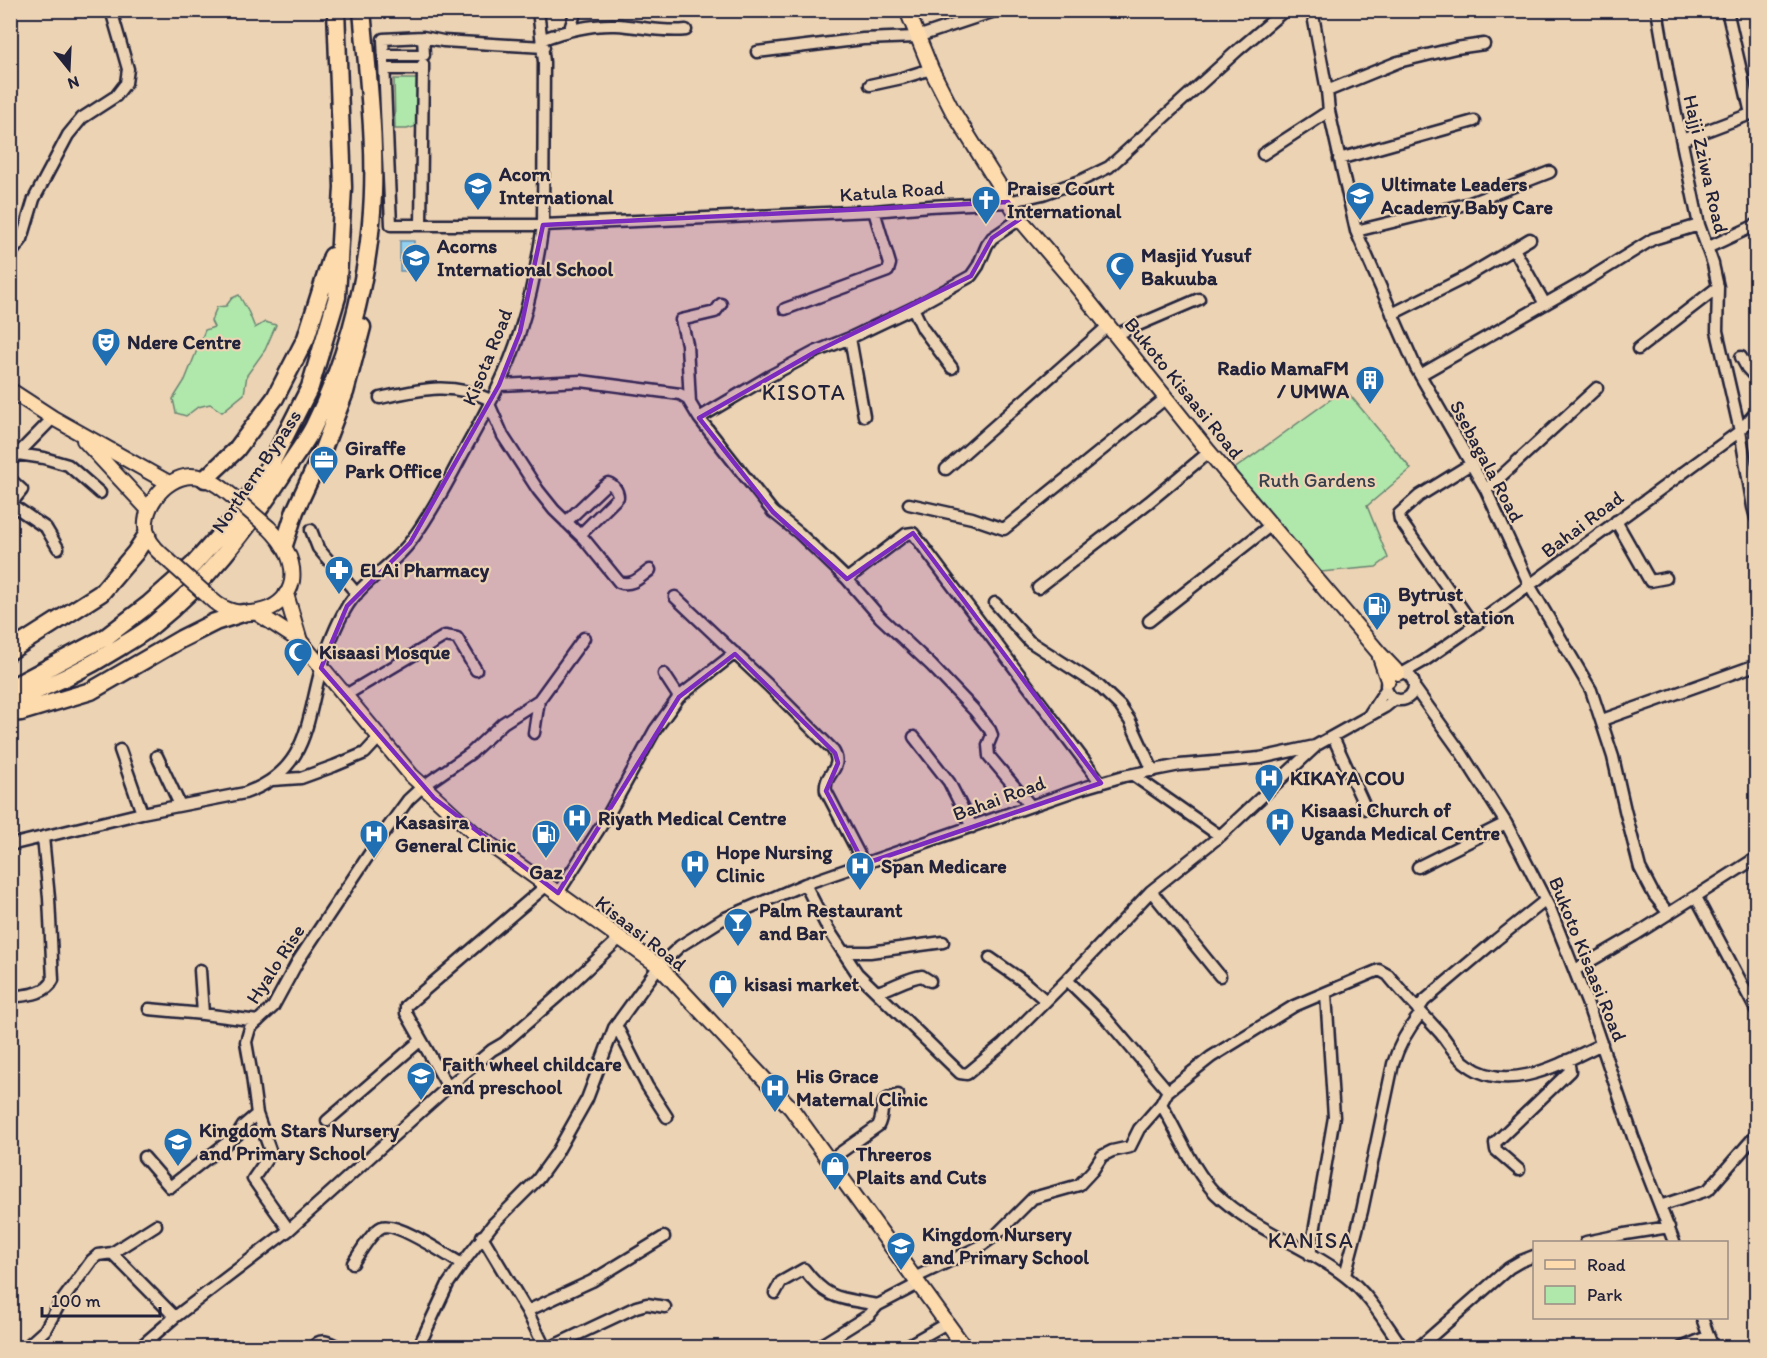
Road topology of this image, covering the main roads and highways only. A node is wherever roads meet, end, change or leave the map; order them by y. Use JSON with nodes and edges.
{"nodes":[{"id":1,"x":336,"y":10,"type":"edge"},
{"id":2,"x":362,"y":10,"type":"edge"},
{"id":3,"x":907,"y":10,"type":"edge"},
{"id":4,"x":343,"y":187,"type":"junction"},
{"id":5,"x":371,"y":225,"type":"junction"},
{"id":6,"x":10,"y":390,"type":"edge"},
{"id":7,"x":76,"y":432,"type":"junction"},
{"id":8,"x":205,"y":479,"type":"junction"},
{"id":9,"x":169,"y":483,"type":"junction"},
{"id":10,"x":148,"y":509,"type":"junction"},
{"id":11,"x":147,"y":535,"type":"junction"},
{"id":12,"x":284,"y":544,"type":"junction"},
{"id":13,"x":286,"y":594,"type":"junction"},
{"id":14,"x":250,"y":613,"type":"junction"},
{"id":15,"x":300,"y":641,"type":"junction"},
{"id":16,"x":10,"y":651,"type":"edge"},
{"id":17,"x":1394,"y":678,"type":"road end"},
{"id":18,"x":10,"y":687,"type":"edge"},
{"id":19,"x":10,"y":701,"type":"edge"},
{"id":20,"x":10,"y":713,"type":"edge"},
{"id":21,"x":965,"y":1347,"type":"edge"}],
"edges":[{"from":1,"to":4,"type":"highway","name":"Northern Bypass"},
{"from":2,"to":5,"type":"highway","name":"Northern Bypass"},
{"from":3,"to":17,"type":"main road","name":"Bukoto Kisaasi Road"},
{"from":4,"to":8,"type":"highway"},
{"from":4,"to":18,"type":"highway","name":"Northern Bypass"},
{"from":5,"to":12,"type":"highway"},
{"from":5,"to":19,"type":"highway","name":"Northern Bypass"},
{"from":6,"to":7,"type":"main road"},
{"from":7,"to":9,"type":"main road"},
{"from":7,"to":10,"type":"main road"},
{"from":8,"to":9,"type":"main road"},
{"from":8,"to":12,"type":"main road","bridge":true},
{"from":9,"to":10,"type":"main road"},
{"from":10,"to":11,"type":"main road"},
{"from":11,"to":14,"type":"main road","bridge":true},
{"from":11,"to":16,"type":"highway"},
{"from":12,"to":13,"type":"main road"},
{"from":13,"to":14,"type":"main road"},
{"from":13,"to":15,"type":"main road"},
{"from":14,"to":15,"type":"main road"},
{"from":14,"to":20,"type":"highway"},
{"from":15,"to":21,"type":"main road","name":"Kisaasi Road"}]}
